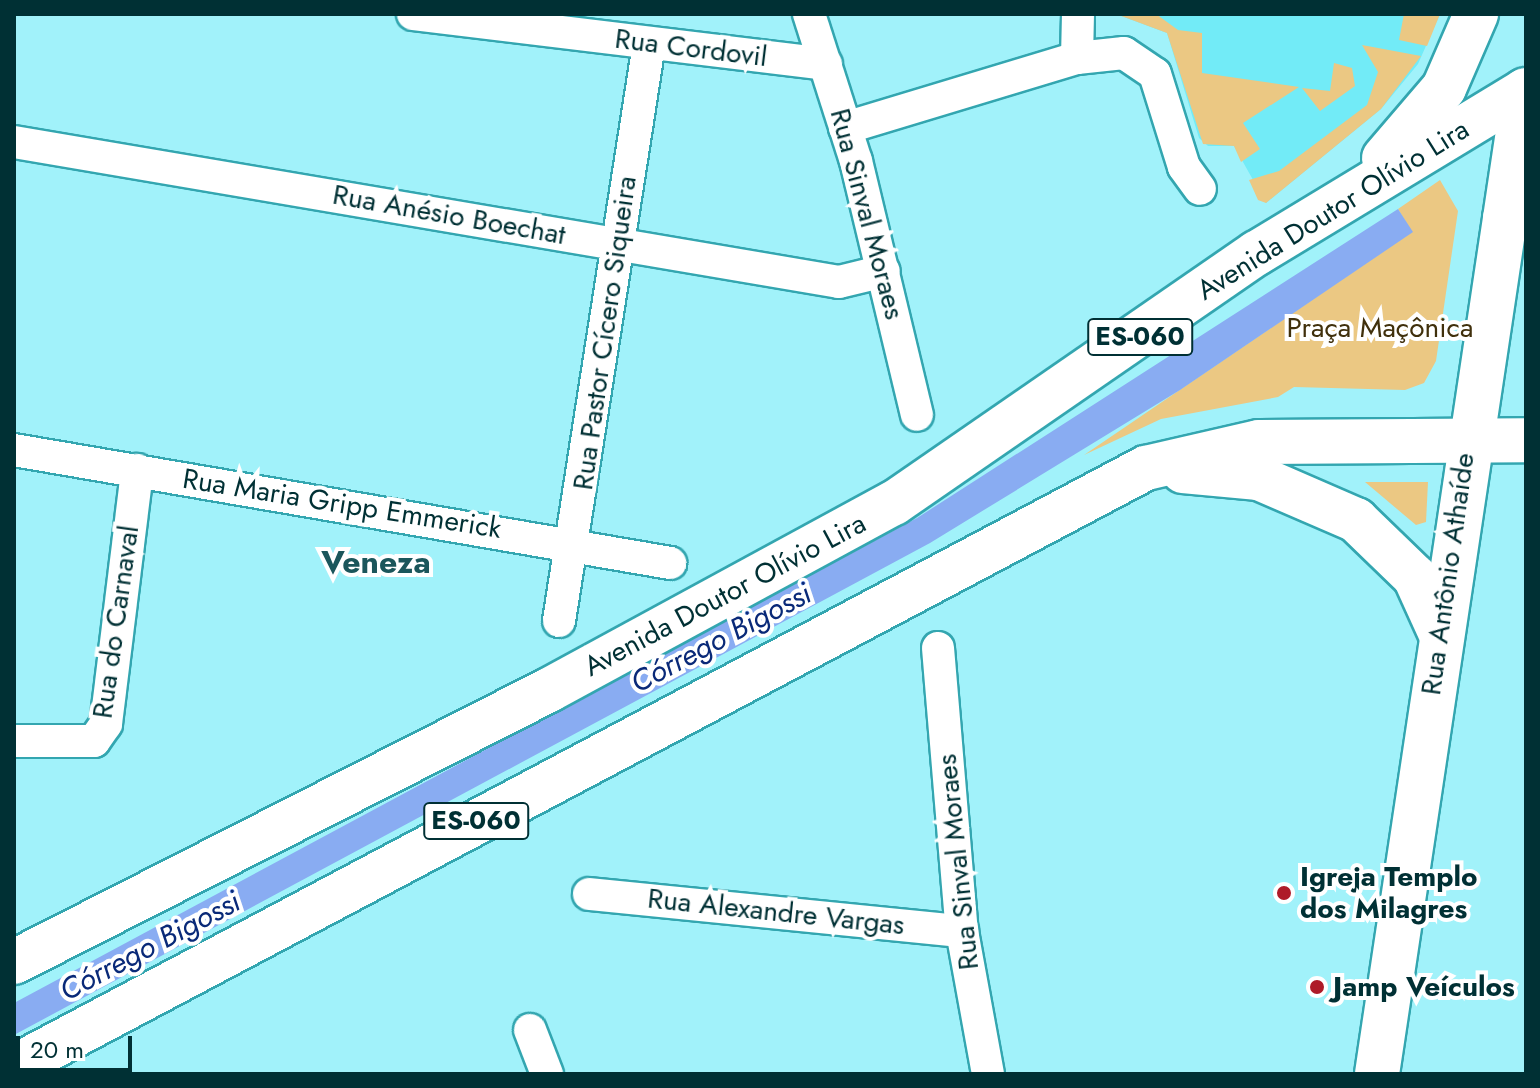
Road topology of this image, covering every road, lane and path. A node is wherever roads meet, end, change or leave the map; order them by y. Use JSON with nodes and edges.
{"nodes":[{"id":1,"x":413,"y":14,"type":"edge"},
{"id":2,"x":809,"y":14,"type":"edge"},
{"id":3,"x":1078,"y":14,"type":"edge"},
{"id":4,"x":1476,"y":14,"type":"edge"},
{"id":5,"x":649,"y":44,"type":"junction"},
{"id":6,"x":1077,"y":58,"type":"junction"},
{"id":7,"x":826,"y":64,"type":"junction"},
{"id":8,"x":1525,"y":86,"type":"edge"},
{"id":9,"x":845,"y":128,"type":"junction"},
{"id":10,"x":14,"y":142,"type":"edge"},
{"id":11,"x":1200,"y":189,"type":"dead end"},
{"id":12,"x":1341,"y":201,"type":"junction"},
{"id":13,"x":1516,"y":201,"type":"edge"},
{"id":14,"x":616,"y":243,"type":"junction"},
{"id":15,"x":884,"y":271,"type":"junction"},
{"id":16,"x":917,"y":415,"type":"dead end"},
{"id":17,"x":1526,"y":440,"type":"edge"},
{"id":18,"x":1467,"y":442,"type":"junction"},
{"id":19,"x":14,"y":450,"type":"edge"},
{"id":20,"x":137,"y":470,"type":"junction"},
{"id":21,"x":1110,"y":484,"type":"junction"},
{"id":22,"x":575,"y":541,"type":"junction"},
{"id":23,"x":670,"y":563,"type":"dead end"},
{"id":24,"x":559,"y":621,"type":"dead end"},
{"id":25,"x":1440,"y":632,"type":"junction"},
{"id":26,"x":938,"y":648,"type":"dead end"},
{"id":27,"x":14,"y":741,"type":"edge"},
{"id":28,"x":589,"y":894,"type":"dead end"},
{"id":29,"x":962,"y":931,"type":"junction"},
{"id":30,"x":14,"y":962,"type":"edge"},
{"id":31,"x":530,"y":1030,"type":"dead end"},
{"id":32,"x":14,"y":1067,"type":"edge"},
{"id":33,"x":547,"y":1074,"type":"edge"},
{"id":34,"x":988,"y":1074,"type":"edge"},
{"id":35,"x":1377,"y":1074,"type":"edge"}],
"edges":[{"from":1,"to":5,"type":"street","name":"Rua Cordovil"},
{"from":2,"to":7,"type":"street","name":"Rua Sinval Moraes"},
{"from":3,"to":6,"type":"street"},
{"from":4,"to":12,"type":"main road"},
{"from":5,"to":7,"type":"street","name":"Rua Cordovil"},
{"from":5,"to":14,"type":"street","name":"Rua Pastor Cícero Siqueira"},
{"from":6,"to":9,"type":"street"},
{"from":6,"to":11,"type":"street"},
{"from":7,"to":9,"type":"street","name":"Rua Sinval Moraes"},
{"from":8,"to":12,"type":"main road","name":"Avenida Doutor Olívio Lira"},
{"from":8,"to":13,"type":"main road","name":"Rua Antônio Athaíde"},
{"from":9,"to":15,"type":"street","name":"Rua Sinval Moraes"},
{"from":10,"to":14,"type":"street","name":"Rua Anésio Boechat"},
{"from":12,"to":30,"type":"main road","name":"Avenida Doutor Olívio Lira","number":"ES-060"},
{"from":13,"to":18,"type":"main road","name":"Rua Antônio Athaíde"},
{"from":14,"to":15,"type":"street","name":"Rua Anésio Boechat"},
{"from":14,"to":22,"type":"street","name":"Rua Pastor Cícero Siqueira"},
{"from":15,"to":16,"type":"street","name":"Rua Sinval Moraes"},
{"from":17,"to":18,"type":"main road","number":"ES-060"},
{"from":18,"to":21,"type":"main road","number":"ES-060"},
{"from":18,"to":25,"type":"main road","name":"Rua Antônio Athaíde"},
{"from":19,"to":20,"type":"street","name":"Rua Maria Gripp Emmerick"},
{"from":20,"to":22,"type":"street","name":"Rua Maria Gripp Emmerick"},
{"from":20,"to":27,"type":"street","name":"Rua do Carnaval"},
{"from":21,"to":25,"type":"main road"},
{"from":21,"to":32,"type":"main road","number":"ES-060"},
{"from":22,"to":23,"type":"street","name":"Rua Maria Gripp Emmerick"},
{"from":22,"to":24,"type":"street","name":"Rua Pastor Cícero Siqueira"},
{"from":25,"to":35,"type":"main road","name":"Rua Antônio Athaíde"},
{"from":26,"to":29,"type":"street","name":"Rua Sinval Moraes"},
{"from":28,"to":29,"type":"street","name":"Rua Alexandre Vargas"},
{"from":29,"to":34,"type":"street","name":"Rua Sinval Moraes"},
{"from":31,"to":33,"type":"street"}]}
